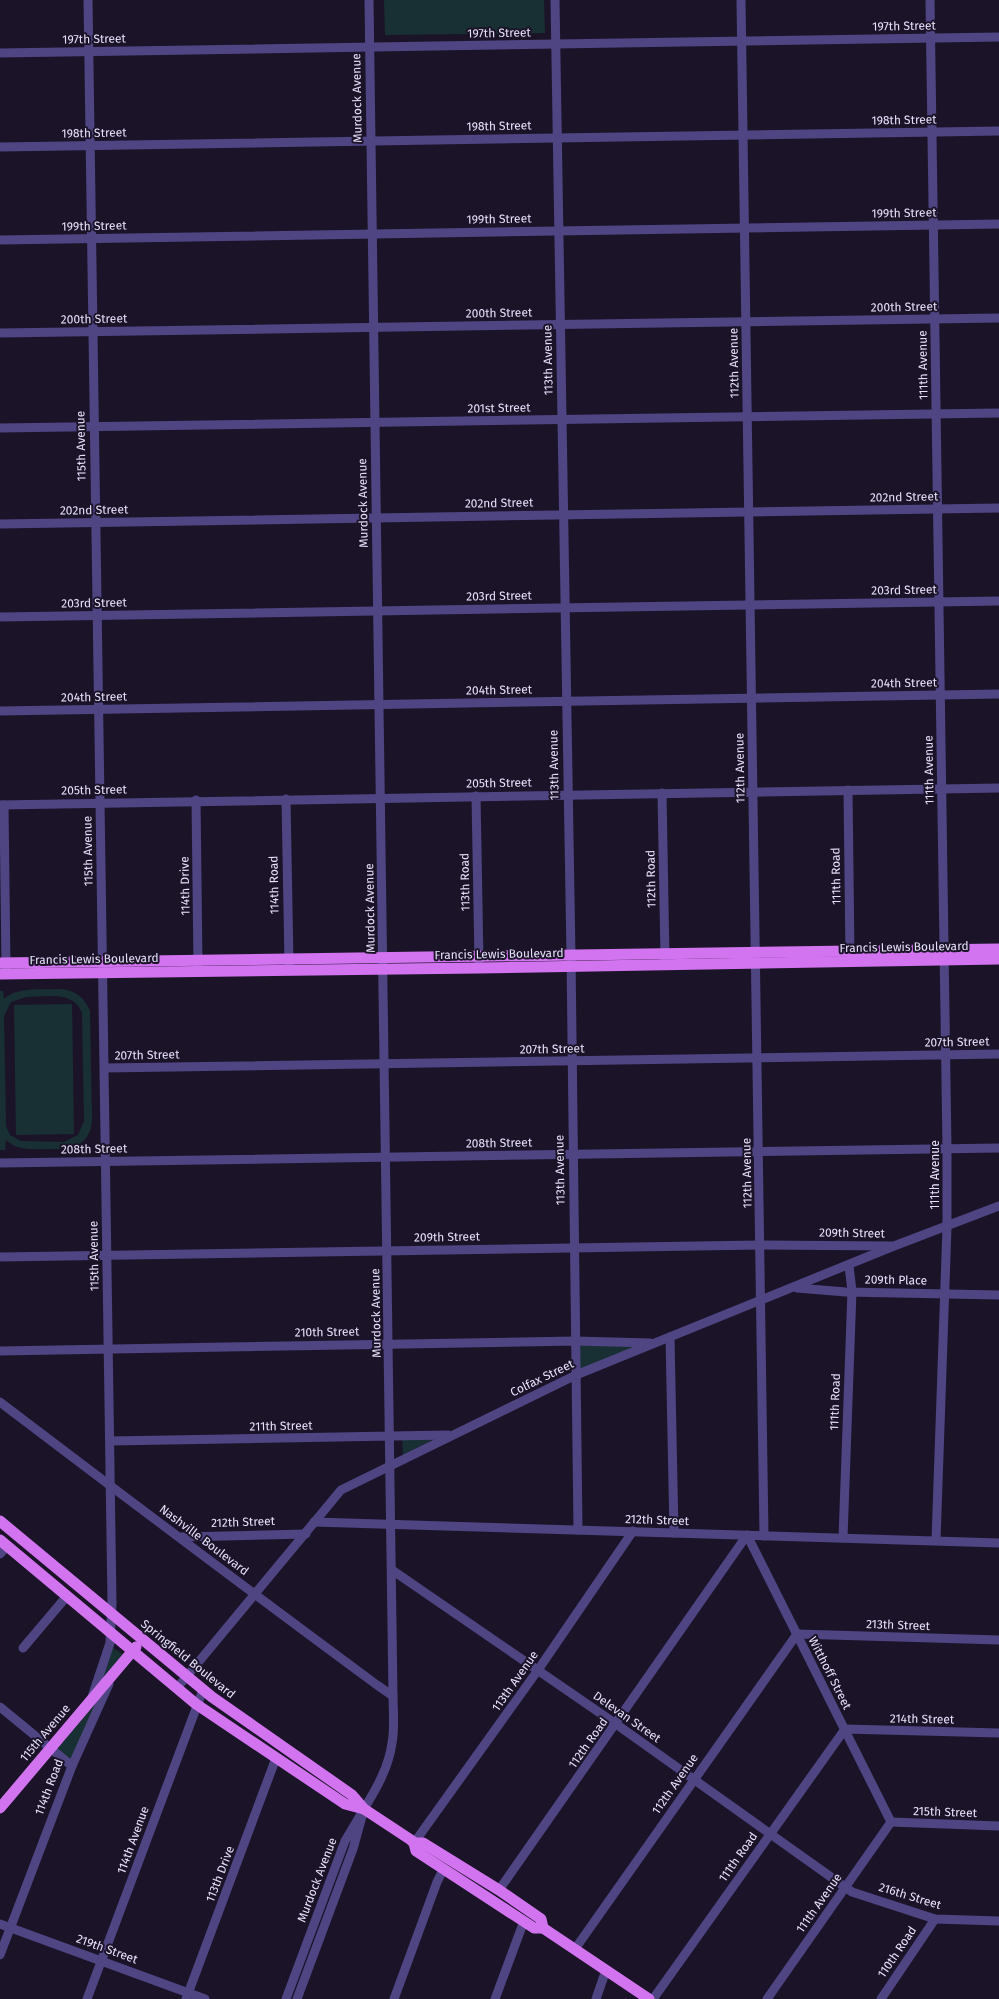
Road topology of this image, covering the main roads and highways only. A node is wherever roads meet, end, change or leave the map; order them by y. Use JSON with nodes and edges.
{"nodes":[{"id":1,"x":999,"y":949,"type":"edge"},
{"id":2,"x":945,"y":955,"type":"junction"},
{"id":3,"x":999,"y":959,"type":"edge"},
{"id":4,"x":3,"y":969,"type":"edge"},
{"id":5,"x":0,"y":1521,"type":"edge"},
{"id":6,"x":2,"y":1547,"type":"edge"},
{"id":7,"x":142,"y":1640,"type":"junction"},
{"id":8,"x":133,"y":1651,"type":"junction"},
{"id":9,"x":113,"y":1674,"type":"joint"},
{"id":10,"x":0,"y":1808,"type":"edge"},
{"id":11,"x":364,"y":1809,"type":"junction"},
{"id":12,"x":414,"y":1843,"type":"junction"},
{"id":13,"x":543,"y":1928,"type":"junction"},
{"id":14,"x":649,"y":1999,"type":"edge"}],
"edges":[{"from":1,"to":2,"type":"main road","name":"Francis Lewis Boulevard"},
{"from":2,"to":3,"type":"main road","name":"Francis Lewis Boulevard"},
{"from":2,"to":4,"type":"main road","name":"Francis Lewis Boulevard"},
{"from":5,"to":7,"type":"main road","name":"Springfield Boulevard"},
{"from":6,"to":8,"type":"main road","name":"Springfield Boulevard"},
{"from":7,"to":8,"type":"main road","name":"114th Road"},
{"from":7,"to":11,"type":"main road","name":"Springfield Boulevard"},
{"from":8,"to":9,"type":"main road","name":"114th Road"},
{"from":8,"to":11,"type":"main road","name":"Springfield Boulevard"},
{"from":9,"to":10,"type":"main road","name":"115th Avenue"},
{"from":11,"to":12,"type":"main road","name":"Springfield Boulevard"},
{"from":12,"to":13,"type":"main road","name":"Springfield Boulevard"},
{"from":12,"to":13,"type":"main road","name":"Springfield Boulevard"},
{"from":13,"to":14,"type":"main road","name":"Springfield Boulevard"}]}
